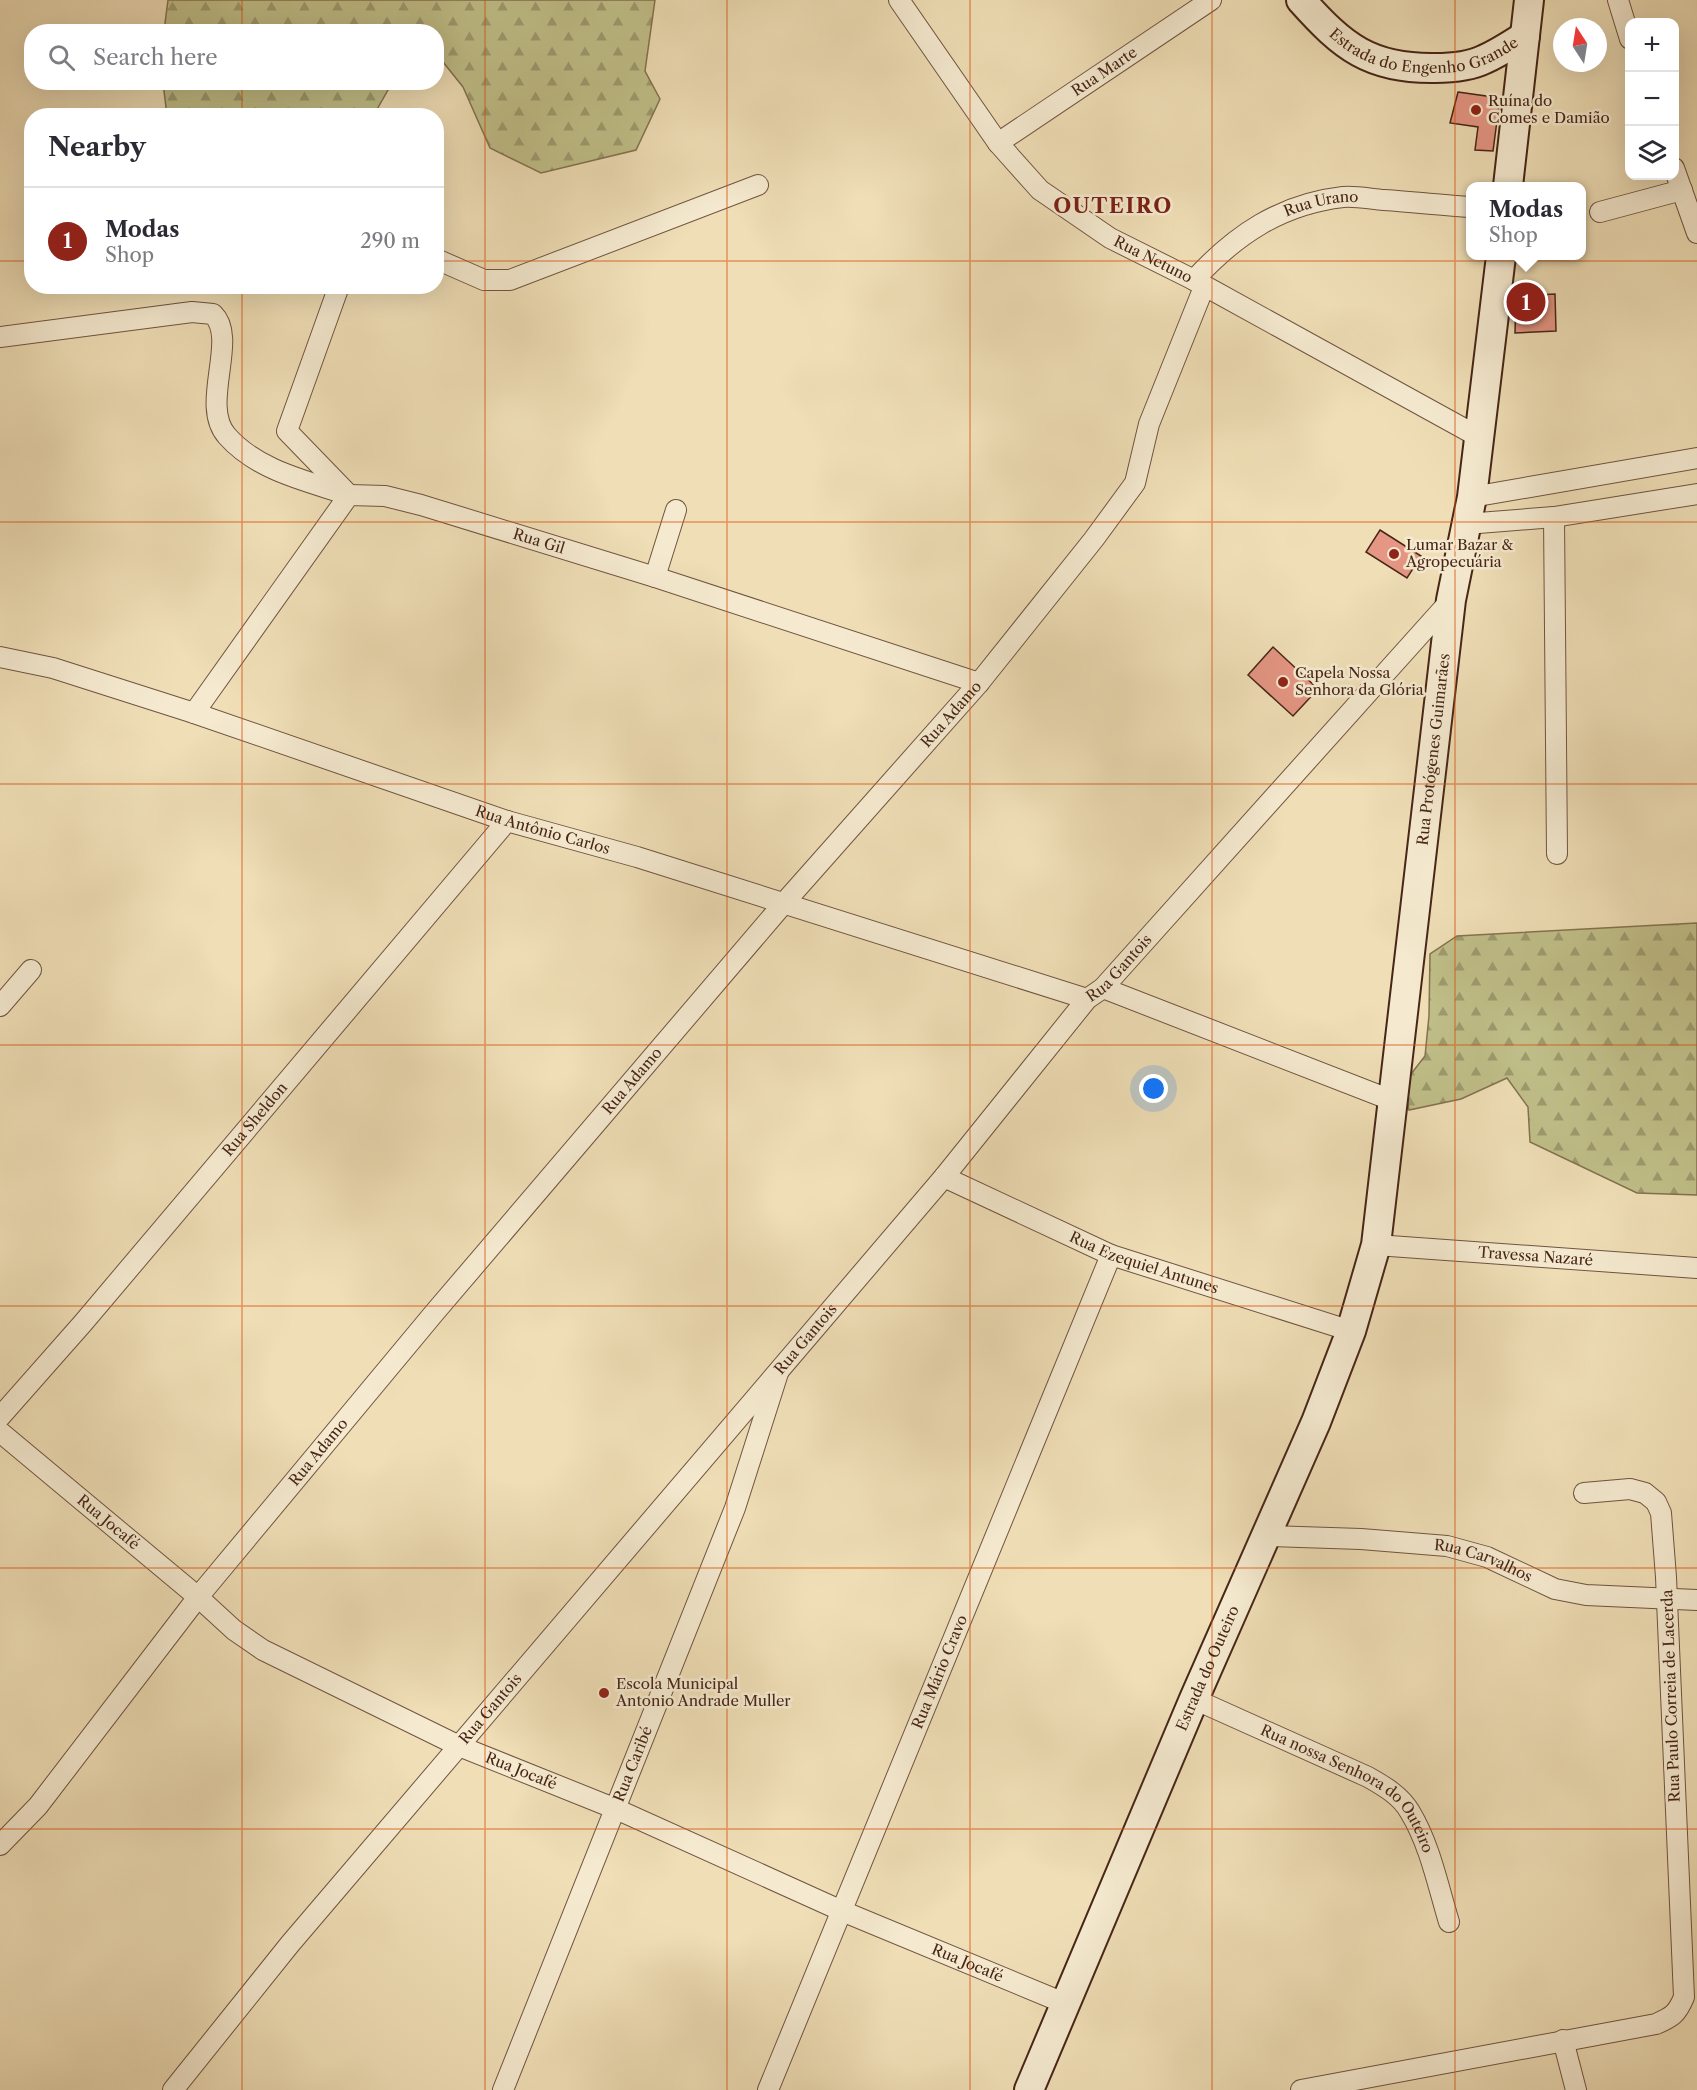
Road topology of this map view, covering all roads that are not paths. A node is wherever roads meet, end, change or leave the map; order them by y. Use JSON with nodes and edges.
{"nodes":[{"id":1,"x":899,"y":0,"type":"edge"},
{"id":2,"x":1211,"y":0,"type":"edge"},
{"id":3,"x":1301,"y":0,"type":"edge"},
{"id":4,"x":1529,"y":0,"type":"edge"},
{"id":5,"x":1618,"y":0,"type":"edge"},
{"id":6,"x":1625,"y":25,"type":"edge"},
{"id":7,"x":1525,"y":36,"type":"junction"},
{"id":8,"x":998,"y":143,"type":"junction"},
{"id":9,"x":1678,"y":180,"type":"edge"},
{"id":10,"x":1508,"y":182,"type":"edge"},
{"id":11,"x":758,"y":185,"type":"dead end"},
{"id":12,"x":1682,"y":190,"type":"junction"},
{"id":13,"x":1466,"y":207,"type":"edge"},
{"id":14,"x":1600,"y":212,"type":"dead end"},
{"id":15,"x":1697,"y":233,"type":"edge"},
{"id":16,"x":1500,"y":260,"type":"edge"},
{"id":17,"x":444,"y":262,"type":"edge"},
{"id":18,"x":1199,"y":283,"type":"junction"},
{"id":19,"x":336,"y":294,"type":"edge"},
{"id":20,"x":0,"y":337,"type":"edge"},
{"id":21,"x":1479,"y":437,"type":"junction"},
{"id":22,"x":1697,"y":458,"type":"edge"},
{"id":23,"x":1697,"y":494,"type":"edge"},
{"id":24,"x":349,"y":495,"type":"junction"},
{"id":25,"x":1472,"y":496,"type":"junction"},
{"id":26,"x":676,"y":510,"type":"dead end"},
{"id":27,"x":1554,"y":517,"type":"junction"},
{"id":28,"x":1466,"y":524,"type":"junction"},
{"id":29,"x":655,"y":577,"type":"junction"},
{"id":30,"x":1451,"y":600,"type":"junction"},
{"id":31,"x":0,"y":657,"type":"edge"},
{"id":32,"x":979,"y":682,"type":"junction"},
{"id":33,"x":194,"y":713,"type":"junction"},
{"id":34,"x":507,"y":821,"type":"junction"},
{"id":35,"x":1557,"y":854,"type":"dead end"},
{"id":36,"x":784,"y":903,"type":"junction"},
{"id":37,"x":31,"y":970,"type":"dead end"},
{"id":38,"x":1095,"y":993,"type":"junction"},
{"id":39,"x":0,"y":1006,"type":"edge"},
{"id":40,"x":1391,"y":1100,"type":"junction"},
{"id":41,"x":944,"y":1177,"type":"junction"},
{"id":42,"x":1376,"y":1245,"type":"junction"},
{"id":43,"x":1111,"y":1255,"type":"junction"},
{"id":44,"x":1697,"y":1268,"type":"edge"},
{"id":45,"x":1351,"y":1331,"type":"junction"},
{"id":46,"x":780,"y":1367,"type":"junction"},
{"id":47,"x":0,"y":1417,"type":"edge"},
{"id":48,"x":0,"y":1432,"type":"edge"},
{"id":49,"x":1584,"y":1493,"type":"dead end"},
{"id":50,"x":1267,"y":1536,"type":"junction"},
{"id":51,"x":198,"y":1597,"type":"junction"},
{"id":52,"x":1666,"y":1599,"type":"junction"},
{"id":53,"x":1697,"y":1600,"type":"edge"},
{"id":54,"x":1194,"y":1699,"type":"junction"},
{"id":55,"x":459,"y":1746,"type":"junction"},
{"id":56,"x":616,"y":1809,"type":"junction"},
{"id":57,"x":0,"y":1845,"type":"edge"},
{"id":58,"x":842,"y":1911,"type":"junction"},
{"id":59,"x":1449,"y":1922,"type":"dead end"},
{"id":60,"x":1064,"y":2003,"type":"junction"},
{"id":61,"x":1563,"y":2040,"type":"junction"},
{"id":62,"x":173,"y":2090,"type":"edge"},
{"id":63,"x":503,"y":2090,"type":"edge"},
{"id":64,"x":768,"y":2090,"type":"edge"},
{"id":65,"x":1029,"y":2090,"type":"edge"},
{"id":66,"x":1301,"y":2090,"type":"edge"},
{"id":67,"x":1576,"y":2090,"type":"edge"}],
"edges":[{"from":1,"to":8,"type":"street","name":"Rua Netuno"},
{"from":2,"to":8,"type":"street","name":"Rua Marte"},
{"from":3,"to":7,"type":"street","name":"Estrada do Engenho Grande"},
{"from":4,"to":7,"type":"street"},
{"from":5,"to":6,"type":"street"},
{"from":7,"to":10,"type":"street"},
{"from":8,"to":18,"type":"street","name":"Rua Netuno"},
{"from":9,"to":12,"type":"street"},
{"from":11,"to":17,"type":"street"},
{"from":12,"to":14,"type":"street"},
{"from":12,"to":15,"type":"street"},
{"from":13,"to":18,"type":"street","name":"Rua Urano"},
{"from":16,"to":21,"type":"street","name":"Rua Protógenes Guimarães"},
{"from":18,"to":21,"type":"street","name":"Rua Netuno"},
{"from":18,"to":32,"type":"street","name":"Rua Adamo"},
{"from":19,"to":24,"type":"street"},
{"from":20,"to":24,"type":"street","name":"Rua Gil"},
{"from":21,"to":25,"type":"street","name":"Rua Protógenes Guimarães"},
{"from":22,"to":25,"type":"street"},
{"from":23,"to":27,"type":"street"},
{"from":24,"to":29,"type":"street","name":"Rua Gil"},
{"from":24,"to":33,"type":"street"},
{"from":25,"to":28,"type":"street","name":"Rua Protógenes Guimarães"},
{"from":26,"to":29,"type":"street"},
{"from":27,"to":28,"type":"street"},
{"from":27,"to":35,"type":"street"},
{"from":28,"to":30,"type":"street","name":"Rua Protógenes Guimarães"},
{"from":29,"to":32,"type":"street","name":"Rua Gil"},
{"from":30,"to":38,"type":"street","name":"Rua Gantois"},
{"from":30,"to":40,"type":"street","name":"Rua Protógenes Guimarães"},
{"from":31,"to":33,"type":"street","name":"Rua Antônio Carlos"},
{"from":32,"to":36,"type":"street","name":"Rua Adamo"},
{"from":33,"to":34,"type":"street","name":"Rua Antônio Carlos"},
{"from":34,"to":36,"type":"street","name":"Rua Antônio Carlos"},
{"from":34,"to":47,"type":"street","name":"Rua Sheldon"},
{"from":36,"to":38,"type":"street","name":"Rua Antônio Carlos"},
{"from":36,"to":51,"type":"street","name":"Rua Adamo"},
{"from":37,"to":39,"type":"street"},
{"from":38,"to":40,"type":"street","name":"Rua Antônio Carlos"},
{"from":38,"to":41,"type":"street","name":"Rua Gantois"},
{"from":40,"to":42,"type":"street","name":"Rua Protógenes Guimarães"},
{"from":41,"to":43,"type":"street","name":"Rua Ezequiel Antunes"},
{"from":41,"to":46,"type":"street","name":"Rua Gantois"},
{"from":42,"to":44,"type":"street","name":"Travessa Nazaré"},
{"from":42,"to":45,"type":"street","name":"Estrada do Outeiro"},
{"from":43,"to":45,"type":"street","name":"Rua Ezequiel Antunes"},
{"from":43,"to":58,"type":"street","name":"Rua Mário Cravo"},
{"from":45,"to":50,"type":"street","name":"Estrada do Outeiro"},
{"from":46,"to":55,"type":"street","name":"Rua Gantois"},
{"from":46,"to":56,"type":"street","name":"Rua Caribé"},
{"from":48,"to":51,"type":"street","name":"Rua Jocafé"},
{"from":49,"to":52,"type":"street","name":"Rua Paulo Correia de Lacerda"},
{"from":50,"to":52,"type":"street","name":"Rua Carvalhos"},
{"from":50,"to":54,"type":"street","name":"Estrada do Outeiro"},
{"from":51,"to":55,"type":"street","name":"Rua Jocafé"},
{"from":51,"to":57,"type":"street","name":"Rua Adamo"},
{"from":52,"to":53,"type":"street","name":"Rua Carvalhos"},
{"from":52,"to":61,"type":"street","name":"Rua Paulo Correia de Lacerda"},
{"from":54,"to":59,"type":"street","name":"Rua nossa Senhora do Outeiro"},
{"from":54,"to":60,"type":"street","name":"Estrada do Outeiro"},
{"from":55,"to":56,"type":"street","name":"Rua Jocafé"},
{"from":55,"to":62,"type":"street","name":"Rua Gantois"},
{"from":56,"to":58,"type":"street","name":"Rua Jocafé"},
{"from":56,"to":63,"type":"street","name":"Rua Caribé"},
{"from":58,"to":60,"type":"street","name":"Rua Jocafé"},
{"from":58,"to":64,"type":"street","name":"Rua Mário Cravo"},
{"from":60,"to":65,"type":"street","name":"Estrada do Outeiro"},
{"from":61,"to":66,"type":"street","name":"Rua Paulo Correia de Lacerda"},
{"from":61,"to":67,"type":"street"}]}
